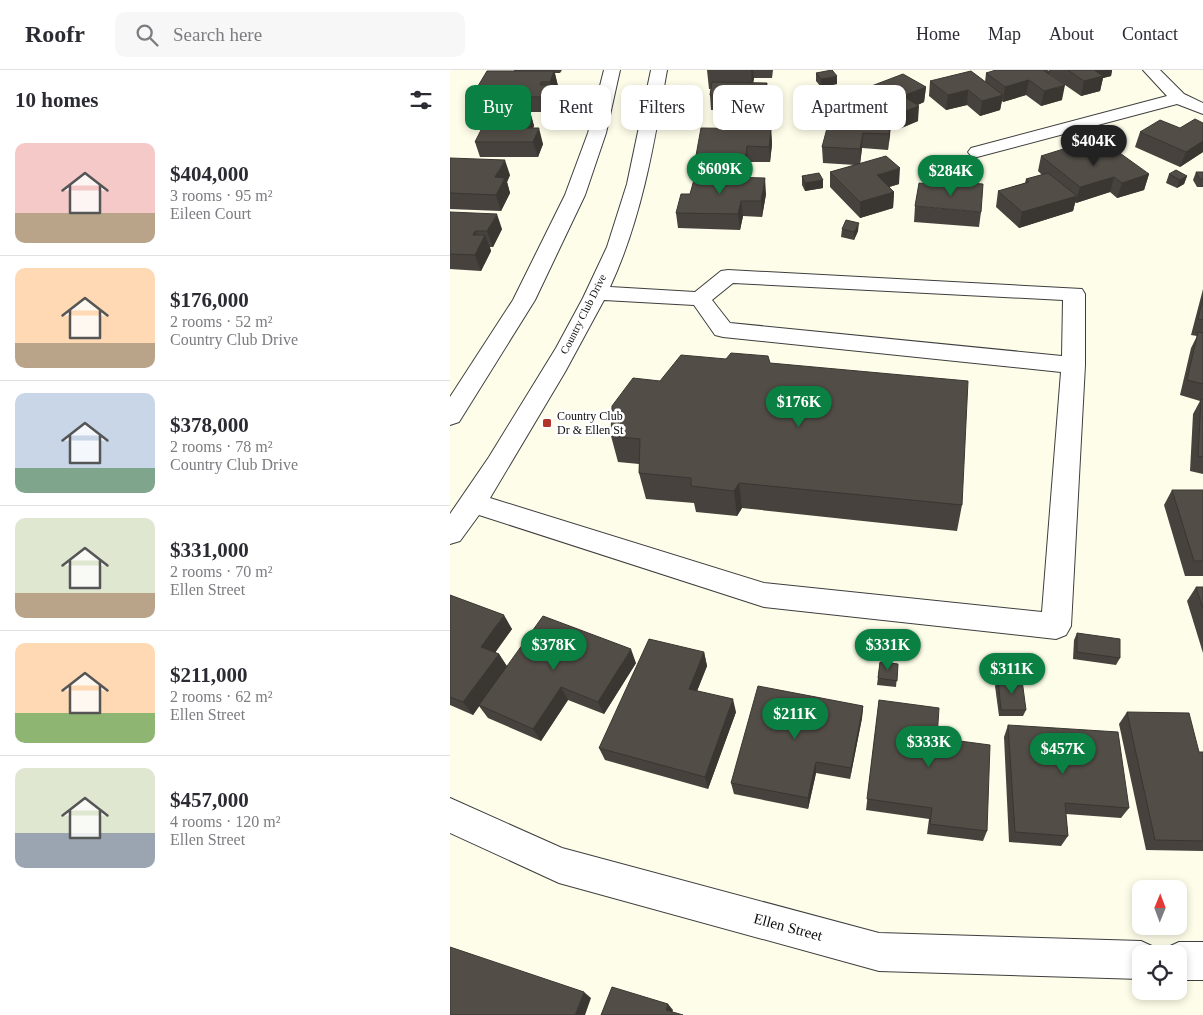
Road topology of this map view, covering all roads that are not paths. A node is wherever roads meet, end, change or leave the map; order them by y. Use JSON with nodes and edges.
{"nodes":[{"id":1,"x":612,"y":70,"type":"edge"},
{"id":2,"x":659,"y":70,"type":"edge"},
{"id":3,"x":1151,"y":70,"type":"edge"},
{"id":4,"x":1178,"y":98,"type":"junction"},
{"id":5,"x":1203,"y":110,"type":"edge"},
{"id":6,"x":977,"y":152,"type":"dead end"},
{"id":7,"x":596,"y":293,"type":"junction"},
{"id":8,"x":700,"y":299,"type":"junction"},
{"id":9,"x":1074,"y":365,"type":"junction"},
{"id":10,"x":450,"y":416,"type":"edge"},
{"id":11,"x":475,"y":503,"type":"junction"},
{"id":12,"x":450,"y":533,"type":"edge"},
{"id":13,"x":450,"y":815,"type":"edge"},
{"id":14,"x":1132,"y":960,"type":"edge"},
{"id":15,"x":1187,"y":960,"type":"edge"},
{"id":16,"x":1203,"y":961,"type":"edge"}],
"edges":[{"from":1,"to":10,"type":"street"},
{"from":2,"to":7,"type":"street","name":"Country Club Drive"},
{"from":3,"to":4,"type":"street"},
{"from":4,"to":5,"type":"street"},
{"from":4,"to":6,"type":"street"},
{"from":7,"to":8,"type":"street"},
{"from":7,"to":11,"type":"street","name":"Country Club Drive"},
{"from":8,"to":9,"type":"street"},
{"from":8,"to":9,"type":"street"},
{"from":9,"to":11,"type":"street"},
{"from":11,"to":12,"type":"street","name":"Country Club Drive"},
{"from":13,"to":14,"type":"street","name":"Ellen Street"},
{"from":15,"to":16,"type":"street"}]}
